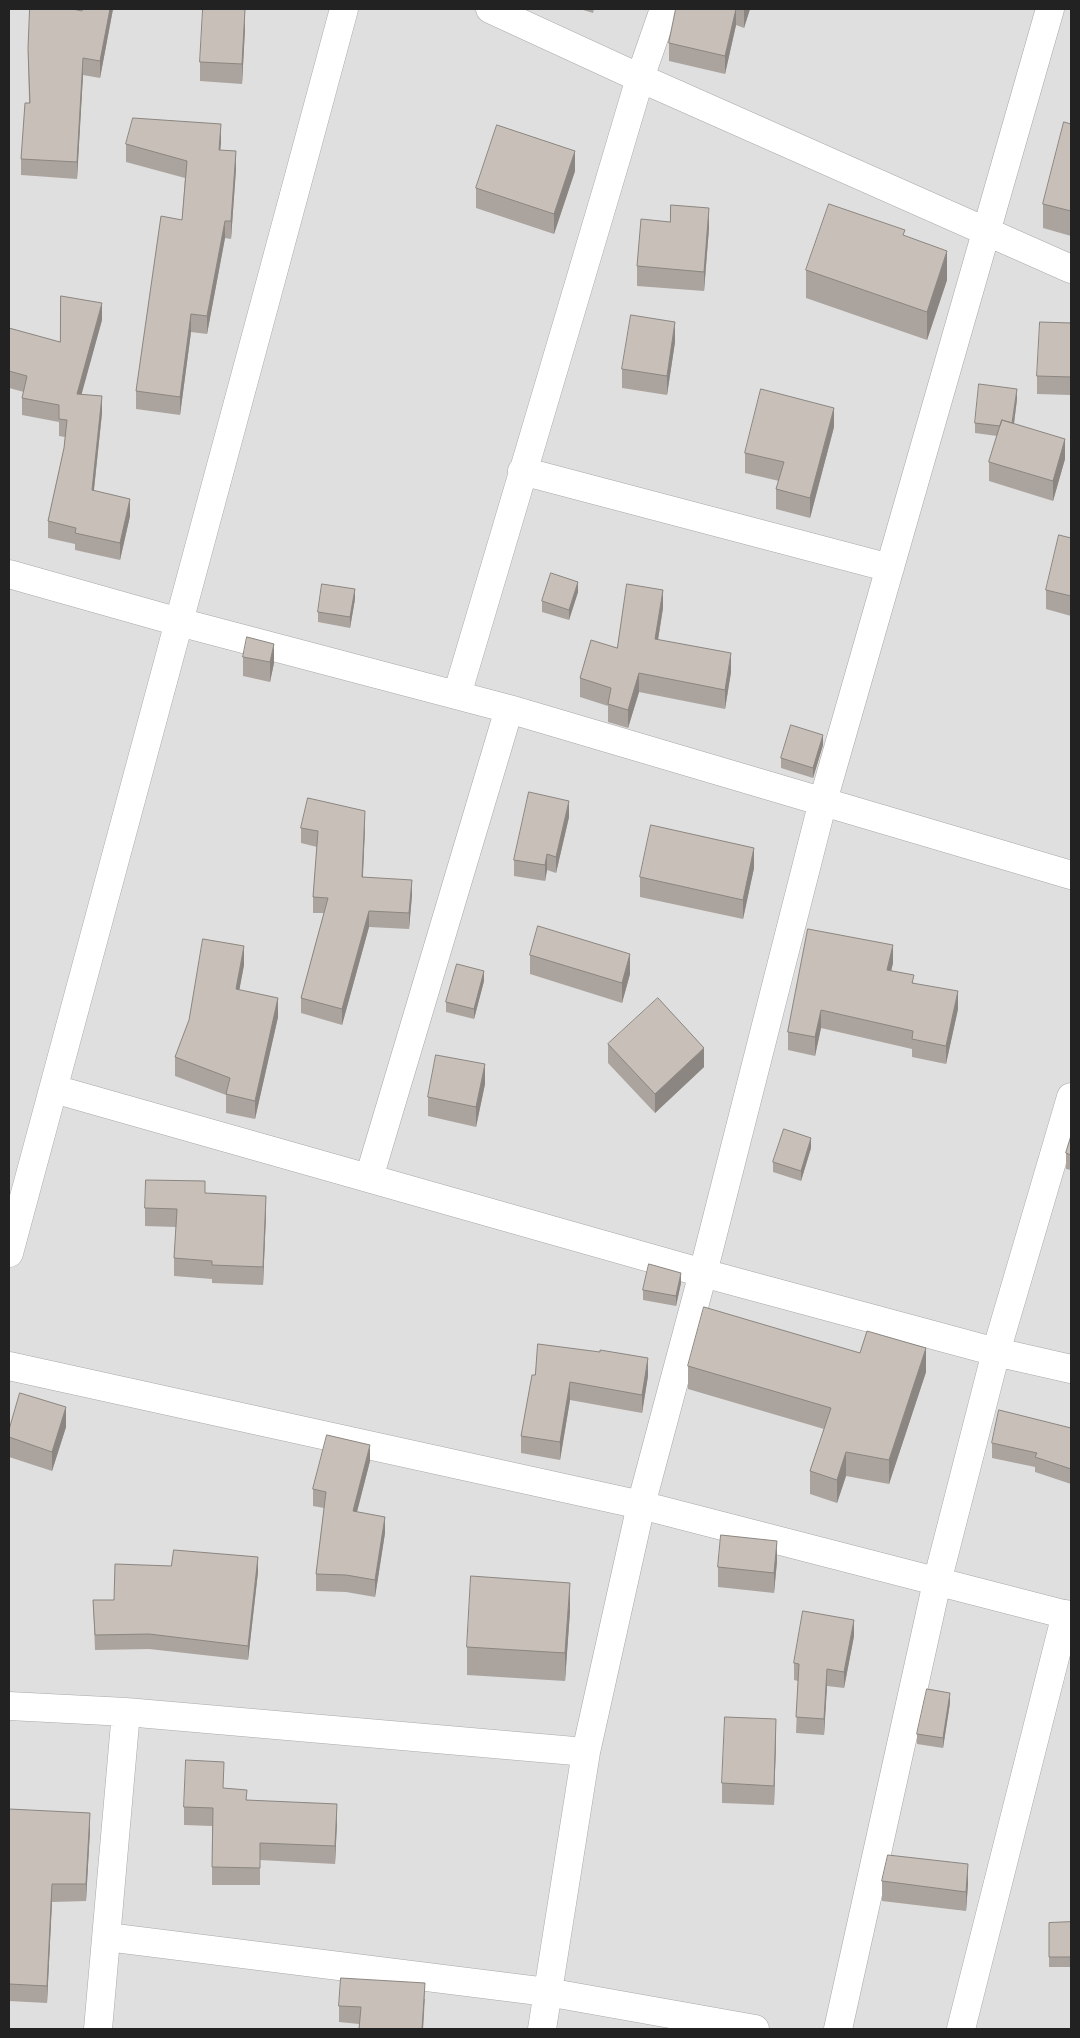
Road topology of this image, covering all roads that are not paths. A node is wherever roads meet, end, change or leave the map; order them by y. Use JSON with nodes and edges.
{"nodes":[{"id":1,"x":344,"y":9,"type":"edge"},
{"id":2,"x":490,"y":9,"type":"edge"},
{"id":3,"x":664,"y":9,"type":"edge"},
{"id":4,"x":1050,"y":9,"type":"edge"},
{"id":5,"x":640,"y":78,"type":"junction"},
{"id":6,"x":987,"y":232,"type":"junction"},
{"id":7,"x":1071,"y":269,"type":"edge"},
{"id":8,"x":522,"y":471,"type":"junction"},
{"id":9,"x":890,"y":568,"type":"junction"},
{"id":10,"x":9,"y":574,"type":"edge"},
{"id":11,"x":179,"y":622,"type":"junction"},
{"id":12,"x":457,"y":695,"type":"junction"},
{"id":13,"x":509,"y":710,"type":"junction"},
{"id":14,"x":823,"y":801,"type":"junction"},
{"id":15,"x":1071,"y":875,"type":"edge"},
{"id":16,"x":54,"y":1089,"type":"junction"},
{"id":17,"x":1071,"y":1097,"type":"edge"},
{"id":18,"x":368,"y":1178,"type":"junction"},
{"id":19,"x":9,"y":1254,"type":"edge"},
{"id":20,"x":703,"y":1273,"type":"junction"},
{"id":21,"x":996,"y":1352,"type":"junction"},
{"id":22,"x":9,"y":1366,"type":"edge"},
{"id":23,"x":1071,"y":1369,"type":"edge"},
{"id":24,"x":640,"y":1506,"type":"junction"},
{"id":25,"x":937,"y":1582,"type":"junction"},
{"id":26,"x":1068,"y":1615,"type":"edge"},
{"id":27,"x":9,"y":1706,"type":"edge"},
{"id":28,"x":126,"y":1712,"type":"junction"},
{"id":29,"x":586,"y":1752,"type":"junction"},
{"id":30,"x":107,"y":1937,"type":"junction"},
{"id":31,"x":547,"y":1992,"type":"junction"},
{"id":32,"x":98,"y":2029,"type":"edge"},
{"id":33,"x":542,"y":2029,"type":"edge"},
{"id":34,"x":756,"y":2029,"type":"edge"},
{"id":35,"x":838,"y":2029,"type":"edge"},
{"id":36,"x":961,"y":2029,"type":"edge"}],
"edges":[{"from":1,"to":11,"type":"street"},
{"from":2,"to":5,"type":"street"},
{"from":3,"to":5,"type":"street"},
{"from":4,"to":6,"type":"street"},
{"from":5,"to":6,"type":"street"},
{"from":5,"to":8,"type":"street"},
{"from":6,"to":7,"type":"street"},
{"from":6,"to":9,"type":"street"},
{"from":8,"to":9,"type":"street"},
{"from":8,"to":12,"type":"street"},
{"from":9,"to":14,"type":"street"},
{"from":10,"to":11,"type":"street"},
{"from":11,"to":12,"type":"street"},
{"from":11,"to":16,"type":"street"},
{"from":12,"to":13,"type":"street"},
{"from":13,"to":14,"type":"street"},
{"from":13,"to":18,"type":"street"},
{"from":14,"to":15,"type":"street"},
{"from":14,"to":20,"type":"street"},
{"from":16,"to":18,"type":"street"},
{"from":16,"to":19,"type":"street"},
{"from":17,"to":21,"type":"street"},
{"from":18,"to":20,"type":"street"},
{"from":20,"to":21,"type":"street"},
{"from":20,"to":24,"type":"street"},
{"from":21,"to":23,"type":"street"},
{"from":21,"to":25,"type":"street"},
{"from":22,"to":24,"type":"street"},
{"from":24,"to":25,"type":"street"},
{"from":24,"to":29,"type":"street"},
{"from":25,"to":26,"type":"street"},
{"from":25,"to":35,"type":"street"},
{"from":26,"to":36,"type":"street"},
{"from":27,"to":28,"type":"street"},
{"from":28,"to":29,"type":"street"},
{"from":28,"to":30,"type":"street"},
{"from":29,"to":31,"type":"street"},
{"from":30,"to":31,"type":"street"},
{"from":30,"to":32,"type":"street"},
{"from":31,"to":33,"type":"street"},
{"from":31,"to":34,"type":"street"}]}
